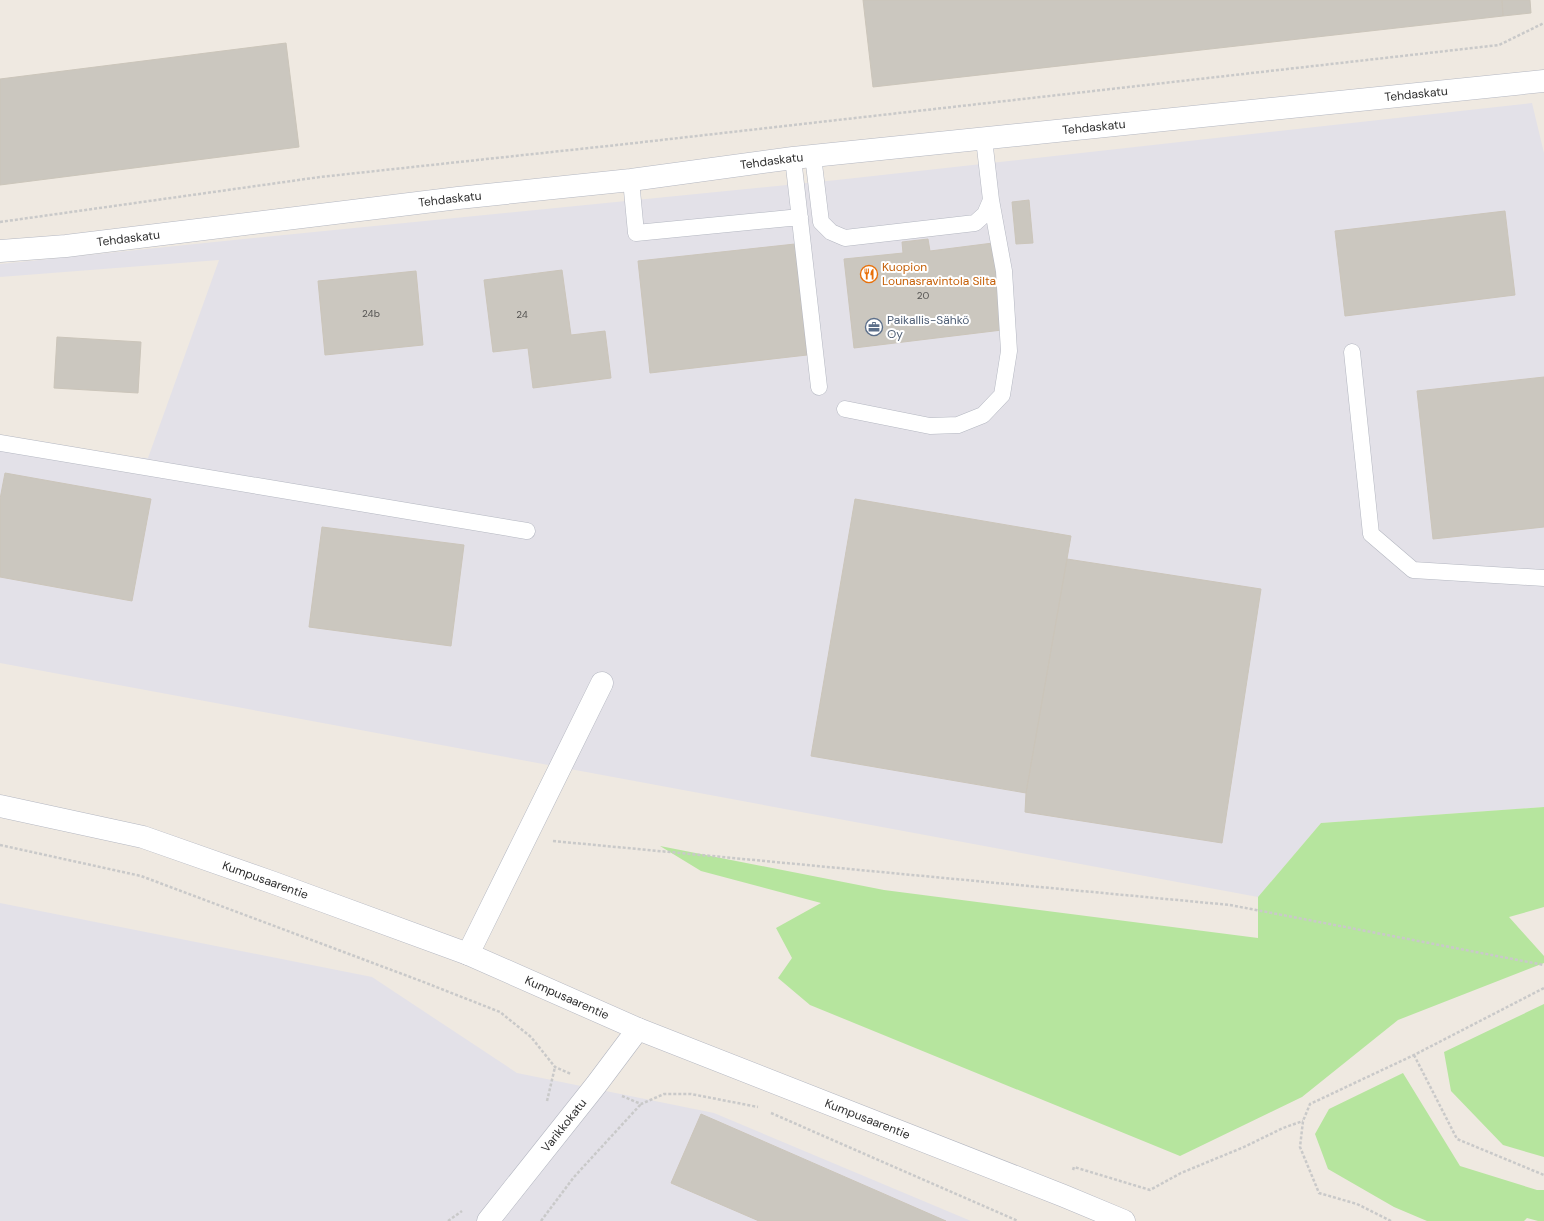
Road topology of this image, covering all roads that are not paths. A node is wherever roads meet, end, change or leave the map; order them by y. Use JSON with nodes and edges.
{"nodes":[{"id":1,"x":1544,"y":81,"type":"edge"},
{"id":2,"x":984,"y":138,"type":"junction"},
{"id":3,"x":803,"y":157,"type":"junction"},
{"id":4,"x":631,"y":180,"type":"junction"},
{"id":5,"x":991,"y":200,"type":"junction"},
{"id":6,"x":800,"y":217,"type":"junction"},
{"id":7,"x":0,"y":251,"type":"edge"},
{"id":8,"x":1352,"y":352,"type":"dead end"},
{"id":9,"x":819,"y":387,"type":"dead end"},
{"id":10,"x":845,"y":409,"type":"dead end"},
{"id":11,"x":0,"y":443,"type":"edge"},
{"id":12,"x":527,"y":531,"type":"dead end"},
{"id":13,"x":1544,"y":578,"type":"edge"},
{"id":14,"x":602,"y":683,"type":"dead end"},
{"id":15,"x":0,"y":806,"type":"edge"},
{"id":16,"x":468,"y":954,"type":"junction"},
{"id":17,"x":638,"y":1029,"type":"junction"},
{"id":18,"x":488,"y":1221,"type":"edge"},
{"id":19,"x":1124,"y":1221,"type":"edge"}],
"edges":[{"from":1,"to":2,"type":"street","name":"Tehdaskatu"},
{"from":2,"to":3,"type":"street","name":"Tehdaskatu"},
{"from":2,"to":5,"type":"lane"},
{"from":3,"to":4,"type":"street","name":"Tehdaskatu"},
{"from":3,"to":5,"type":"lane"},
{"from":3,"to":6,"type":"lane"},
{"from":4,"to":6,"type":"lane"},
{"from":4,"to":7,"type":"street","name":"Tehdaskatu"},
{"from":5,"to":10,"type":"lane"},
{"from":6,"to":9,"type":"lane"},
{"from":8,"to":13,"type":"lane"},
{"from":11,"to":12,"type":"lane"},
{"from":14,"to":16,"type":"street"},
{"from":15,"to":16,"type":"street","name":"Kumpusaarentie"},
{"from":16,"to":17,"type":"street","name":"Kumpusaarentie"},
{"from":17,"to":18,"type":"street","name":"Varikkokatu"},
{"from":17,"to":19,"type":"street","name":"Kumpusaarentie"}]}
